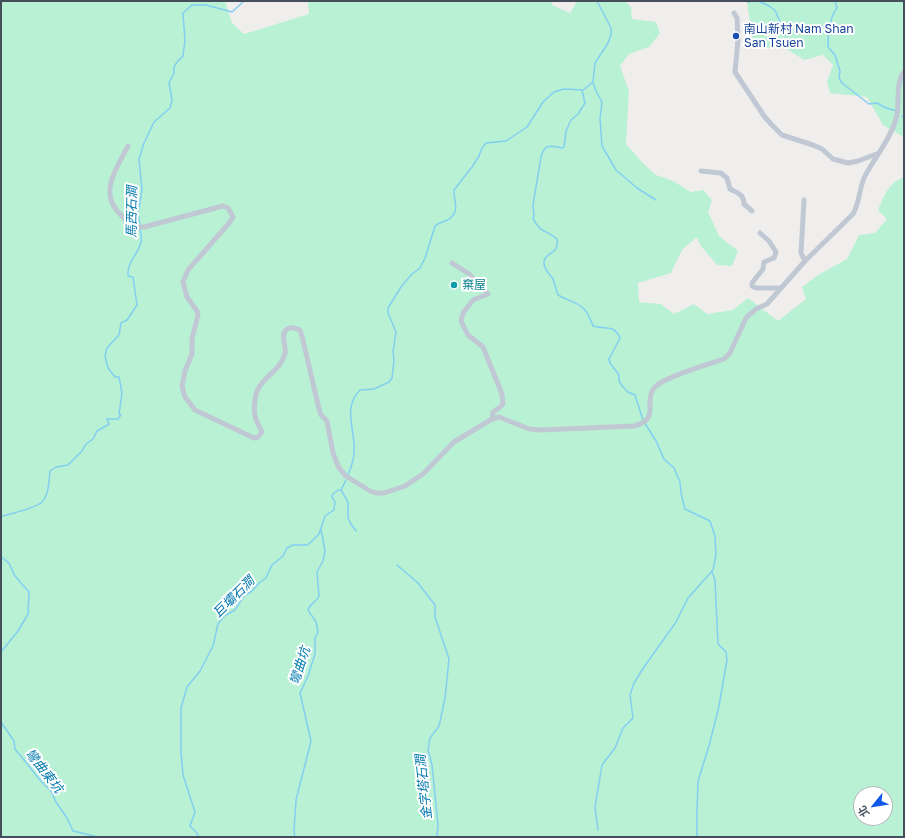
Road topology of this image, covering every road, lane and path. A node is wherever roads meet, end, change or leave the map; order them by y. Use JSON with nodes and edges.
{"nodes":[{"id":1,"x":734,"y":13,"type":"dead end"},
{"id":2,"x":904,"y":72,"type":"edge"},
{"id":3,"x":128,"y":146,"type":"dead end"},
{"id":4,"x":879,"y":153,"type":"junction"},
{"id":5,"x":701,"y":171,"type":"dead end"},
{"id":6,"x":804,"y":200,"type":"dead end"},
{"id":7,"x":752,"y":211,"type":"dead end"},
{"id":8,"x":760,"y":233,"type":"dead end"},
{"id":9,"x":805,"y":261,"type":"junction"},
{"id":10,"x":452,"y":263,"type":"dead end"},
{"id":11,"x":782,"y":288,"type":"junction"},
{"id":12,"x":492,"y":419,"type":"junction"}],
"edges":[{"from":1,"to":4,"type":"street"},
{"from":2,"to":4,"type":"street"},
{"from":3,"to":12,"type":"street"},
{"from":4,"to":9,"type":"street"},
{"from":5,"to":7,"type":"street"},
{"from":6,"to":9,"type":"street"},
{"from":8,"to":11,"type":"street"},
{"from":9,"to":11,"type":"street"},
{"from":10,"to":12,"type":"street"},
{"from":11,"to":12,"type":"street"}]}
